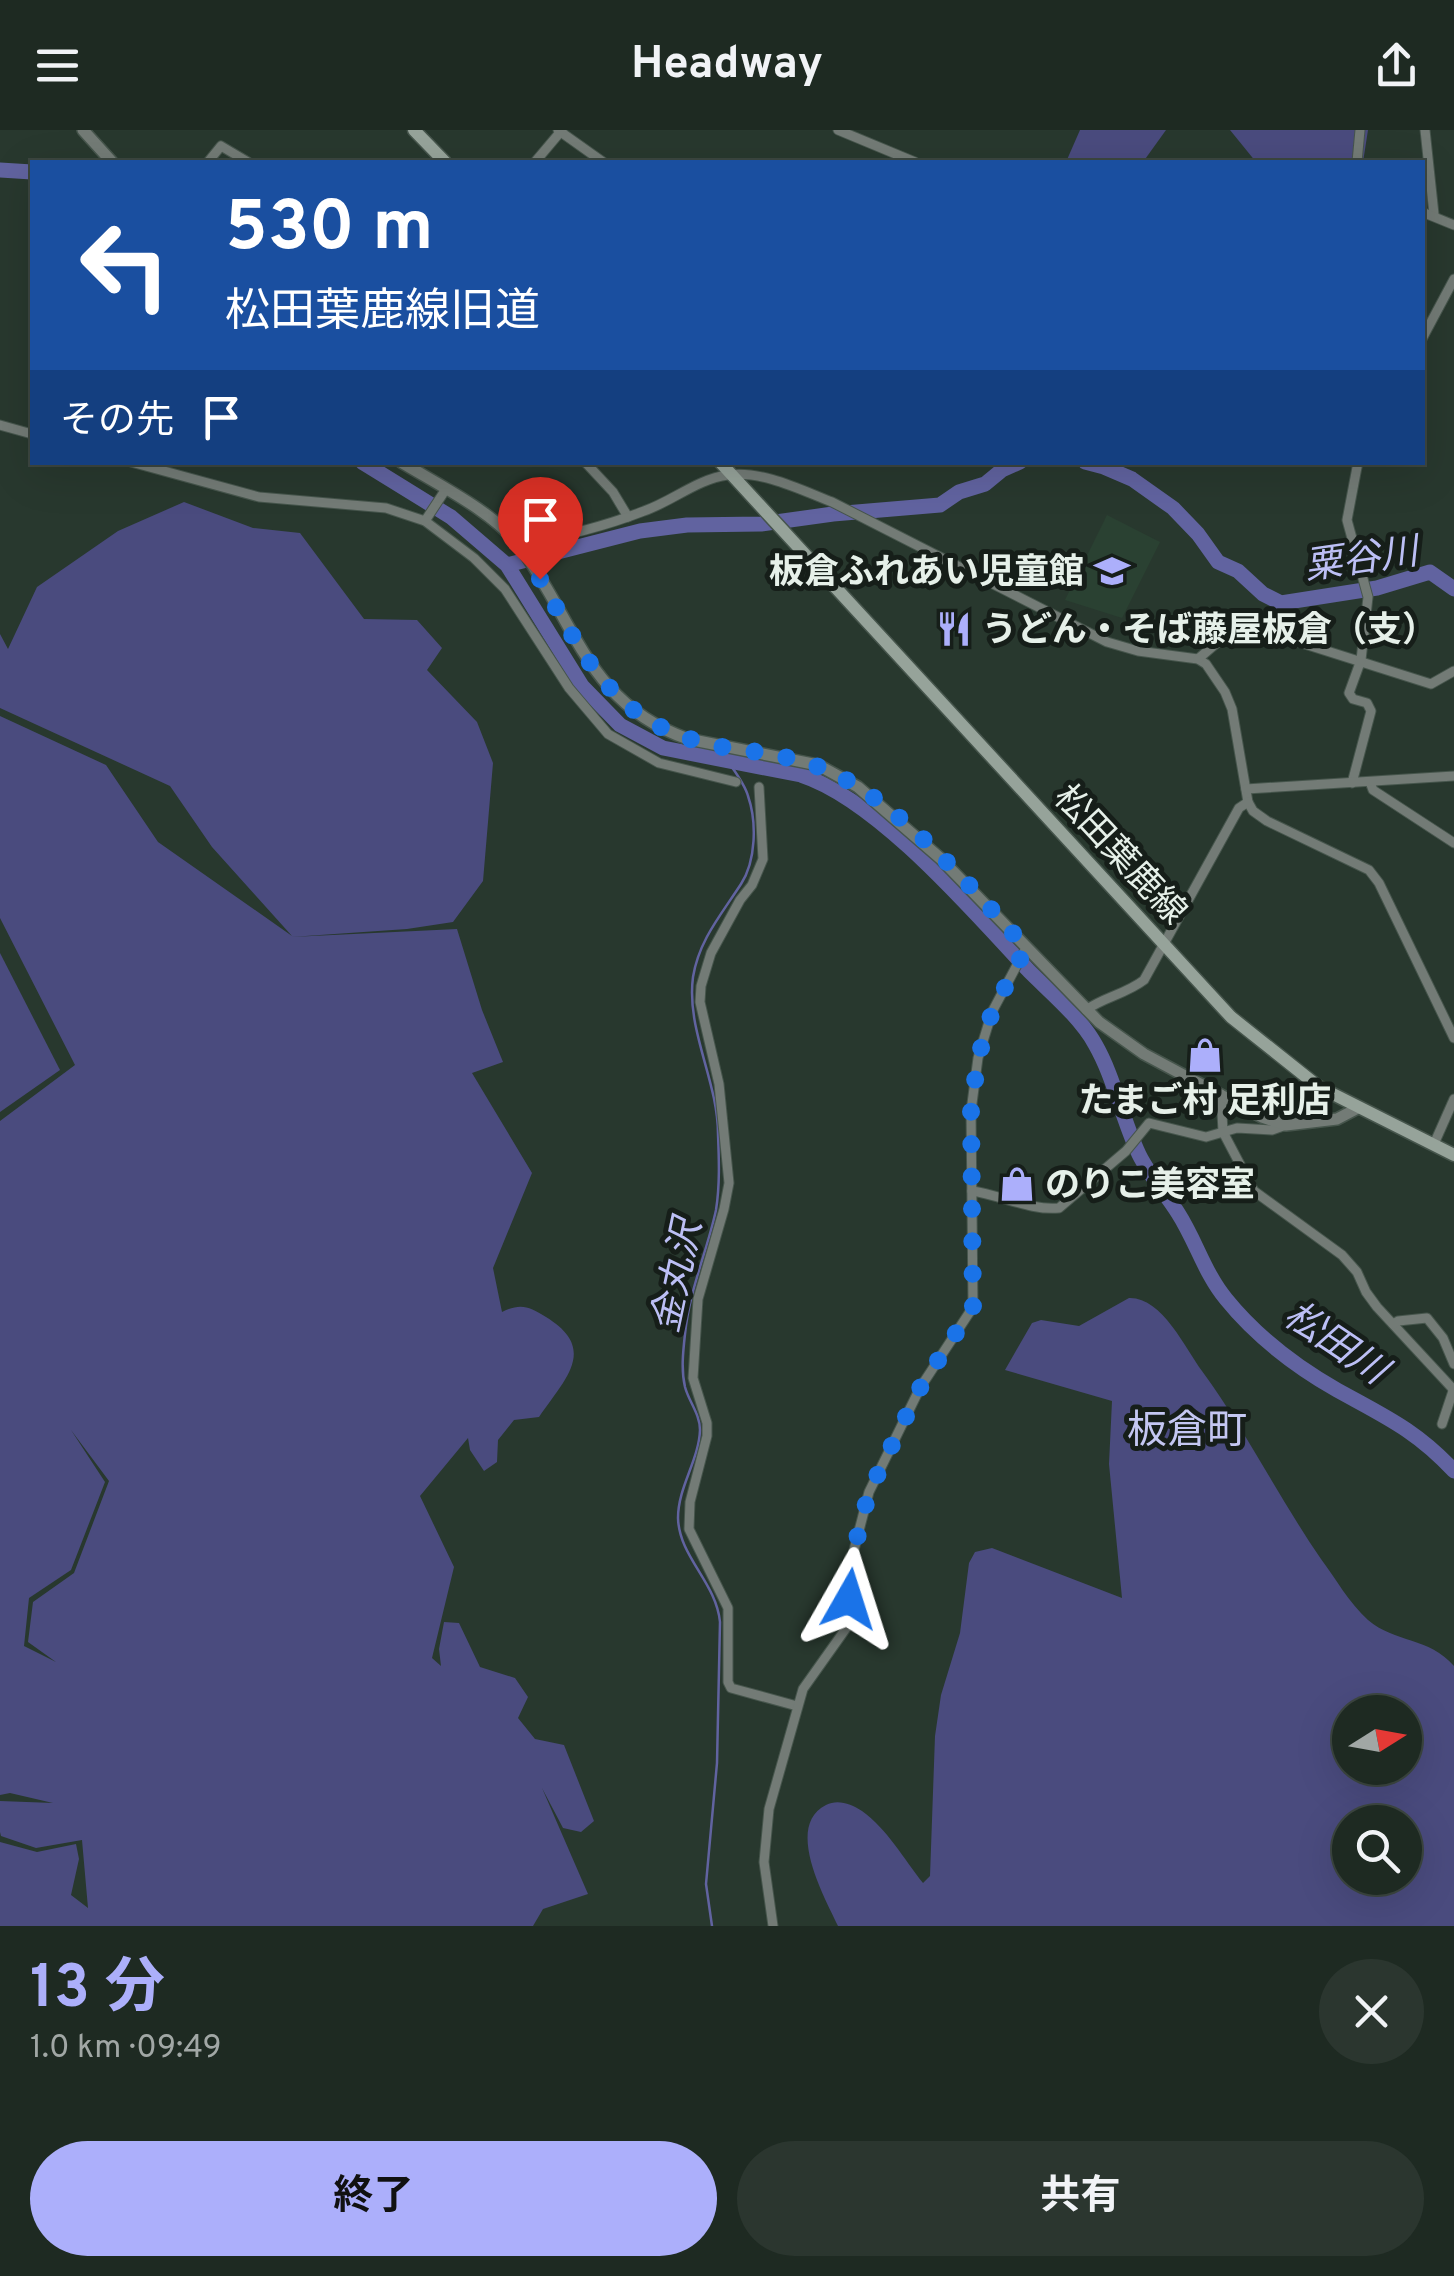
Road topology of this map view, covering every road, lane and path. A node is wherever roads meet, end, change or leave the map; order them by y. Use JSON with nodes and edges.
{"nodes":[{"id":1,"x":83,"y":130,"type":"edge"},
{"id":2,"x":414,"y":130,"type":"edge"},
{"id":3,"x":560,"y":130,"type":"edge"},
{"id":4,"x":838,"y":130,"type":"edge"},
{"id":5,"x":1360,"y":130,"type":"edge"},
{"id":6,"x":1425,"y":130,"type":"edge"},
{"id":7,"x":882,"y":149,"type":"junction"},
{"id":8,"x":110,"y":160,"type":"edge"},
{"id":9,"x":210,"y":160,"type":"edge"},
{"id":10,"x":245,"y":160,"type":"edge"},
{"id":11,"x":442,"y":160,"type":"edge"},
{"id":12,"x":538,"y":160,"type":"edge"},
{"id":13,"x":600,"y":160,"type":"edge"},
{"id":14,"x":879,"y":160,"type":"edge"},
{"id":15,"x":910,"y":160,"type":"edge"},
{"id":16,"x":1357,"y":160,"type":"edge"},
{"id":17,"x":1425,"y":212,"type":"edge"},
{"id":18,"x":1434,"y":214,"type":"junction"},
{"id":19,"x":1454,"y":224,"type":"edge"},
{"id":20,"x":1454,"y":280,"type":"edge"},
{"id":21,"x":1425,"y":333,"type":"edge"},
{"id":22,"x":0,"y":425,"type":"edge"},
{"id":23,"x":30,"y":433,"type":"edge"},
{"id":24,"x":142,"y":465,"type":"edge"},
{"id":25,"x":405,"y":465,"type":"edge"},
{"id":26,"x":588,"y":465,"type":"edge"},
{"id":27,"x":1357,"y":465,"type":"edge"},
{"id":28,"x":731,"y":468,"type":"edge"},
{"id":29,"x":444,"y":492,"type":"junction"},
{"id":30,"x":628,"y":517,"type":"junction"},
{"id":31,"x":426,"y":518,"type":"junction"},
{"id":32,"x":520,"y":547,"type":"junction"},
{"id":33,"x":1198,"y":659,"type":"junction"},
{"id":34,"x":1361,"y":660,"type":"junction"},
{"id":35,"x":1454,"y":670,"type":"edge"},
{"id":36,"x":1454,"y":776,"type":"edge"},
{"id":37,"x":736,"y":782,"type":"dead end"},
{"id":38,"x":1370,"y":782,"type":"junction"},
{"id":39,"x":1352,"y":783,"type":"junction"},
{"id":40,"x":759,"y":787,"type":"dead end"},
{"id":41,"x":1246,"y":789,"type":"junction"},
{"id":42,"x":1248,"y":802,"type":"junction"},
{"id":43,"x":1454,"y":843,"type":"edge"},
{"id":44,"x":1164,"y":945,"type":"junction"},
{"id":45,"x":1026,"y":948,"type":"junction"},
{"id":46,"x":1086,"y":1010,"type":"junction"},
{"id":47,"x":1454,"y":1038,"type":"edge"},
{"id":48,"x":1221,"y":1094,"type":"junction"},
{"id":49,"x":1454,"y":1100,"type":"edge"},
{"id":50,"x":1358,"y":1108,"type":"junction"},
{"id":51,"x":1286,"y":1125,"type":"junction"},
{"id":52,"x":1224,"y":1132,"type":"junction"},
{"id":53,"x":1434,"y":1144,"type":"junction"},
{"id":54,"x":1454,"y":1154,"type":"edge"},
{"id":55,"x":972,"y":1191,"type":"junction"},
{"id":56,"x":1393,"y":1324,"type":"junction"},
{"id":57,"x":1454,"y":1364,"type":"edge"},
{"id":58,"x":1454,"y":1389,"type":"edge"},
{"id":59,"x":1442,"y":1424,"type":"dead end"},
{"id":60,"x":797,"y":1706,"type":"junction"},
{"id":61,"x":773,"y":1926,"type":"edge"}],
"edges":[{"from":1,"to":8,"type":"street"},
{"from":2,"to":11,"type":"main road"},
{"from":3,"to":12,"type":"street"},
{"from":3,"to":13,"type":"street"},
{"from":4,"to":7,"type":"street"},
{"from":5,"to":16,"type":"street"},
{"from":6,"to":18,"type":"street"},
{"from":7,"to":14,"type":"street"},
{"from":7,"to":15,"type":"street"},
{"from":9,"to":10,"type":"street"},
{"from":17,"to":18,"type":"street"},
{"from":18,"to":19,"type":"street"},
{"from":20,"to":21,"type":"street"},
{"from":22,"to":23,"type":"street"},
{"from":24,"to":31,"type":"street"},
{"from":25,"to":29,"type":"street"},
{"from":26,"to":30,"type":"street"},
{"from":27,"to":34,"type":"street"},
{"from":28,"to":30,"type":"street"},
{"from":28,"to":33,"type":"street"},
{"from":28,"to":44,"type":"main road","name":"松田葉鹿線"},
{"from":29,"to":31,"type":"street"},
{"from":29,"to":32,"type":"street"},
{"from":30,"to":32,"type":"street"},
{"from":31,"to":37,"type":"street"},
{"from":32,"to":45,"type":"street"},
{"from":33,"to":34,"type":"street"},
{"from":33,"to":41,"type":"street"},
{"from":34,"to":35,"type":"street"},
{"from":34,"to":39,"type":"street"},
{"from":36,"to":38,"type":"street"},
{"from":38,"to":39,"type":"street"},
{"from":38,"to":43,"type":"street"},
{"from":39,"to":41,"type":"street"},
{"from":40,"to":60,"type":"street"},
{"from":41,"to":42,"type":"street"},
{"from":42,"to":44,"type":"street"},
{"from":42,"to":47,"type":"street"},
{"from":44,"to":46,"type":"street"},
{"from":44,"to":50,"type":"main road","name":"松田葉鹿線"},
{"from":45,"to":46,"type":"street"},
{"from":45,"to":55,"type":"street"},
{"from":46,"to":48,"type":"street"},
{"from":48,"to":51,"type":"street"},
{"from":48,"to":52,"type":"street"},
{"from":49,"to":53,"type":"street"},
{"from":50,"to":51,"type":"street"},
{"from":50,"to":53,"type":"main road","name":"松田葉鹿線"},
{"from":51,"to":52,"type":"street"},
{"from":52,"to":55,"type":"street"},
{"from":52,"to":56,"type":"street"},
{"from":53,"to":54,"type":"main road","name":"松田葉鹿線"},
{"from":55,"to":60,"type":"street"},
{"from":56,"to":57,"type":"street"},
{"from":56,"to":58,"type":"street"},
{"from":58,"to":59,"type":"street"},
{"from":60,"to":61,"type":"street"}]}
